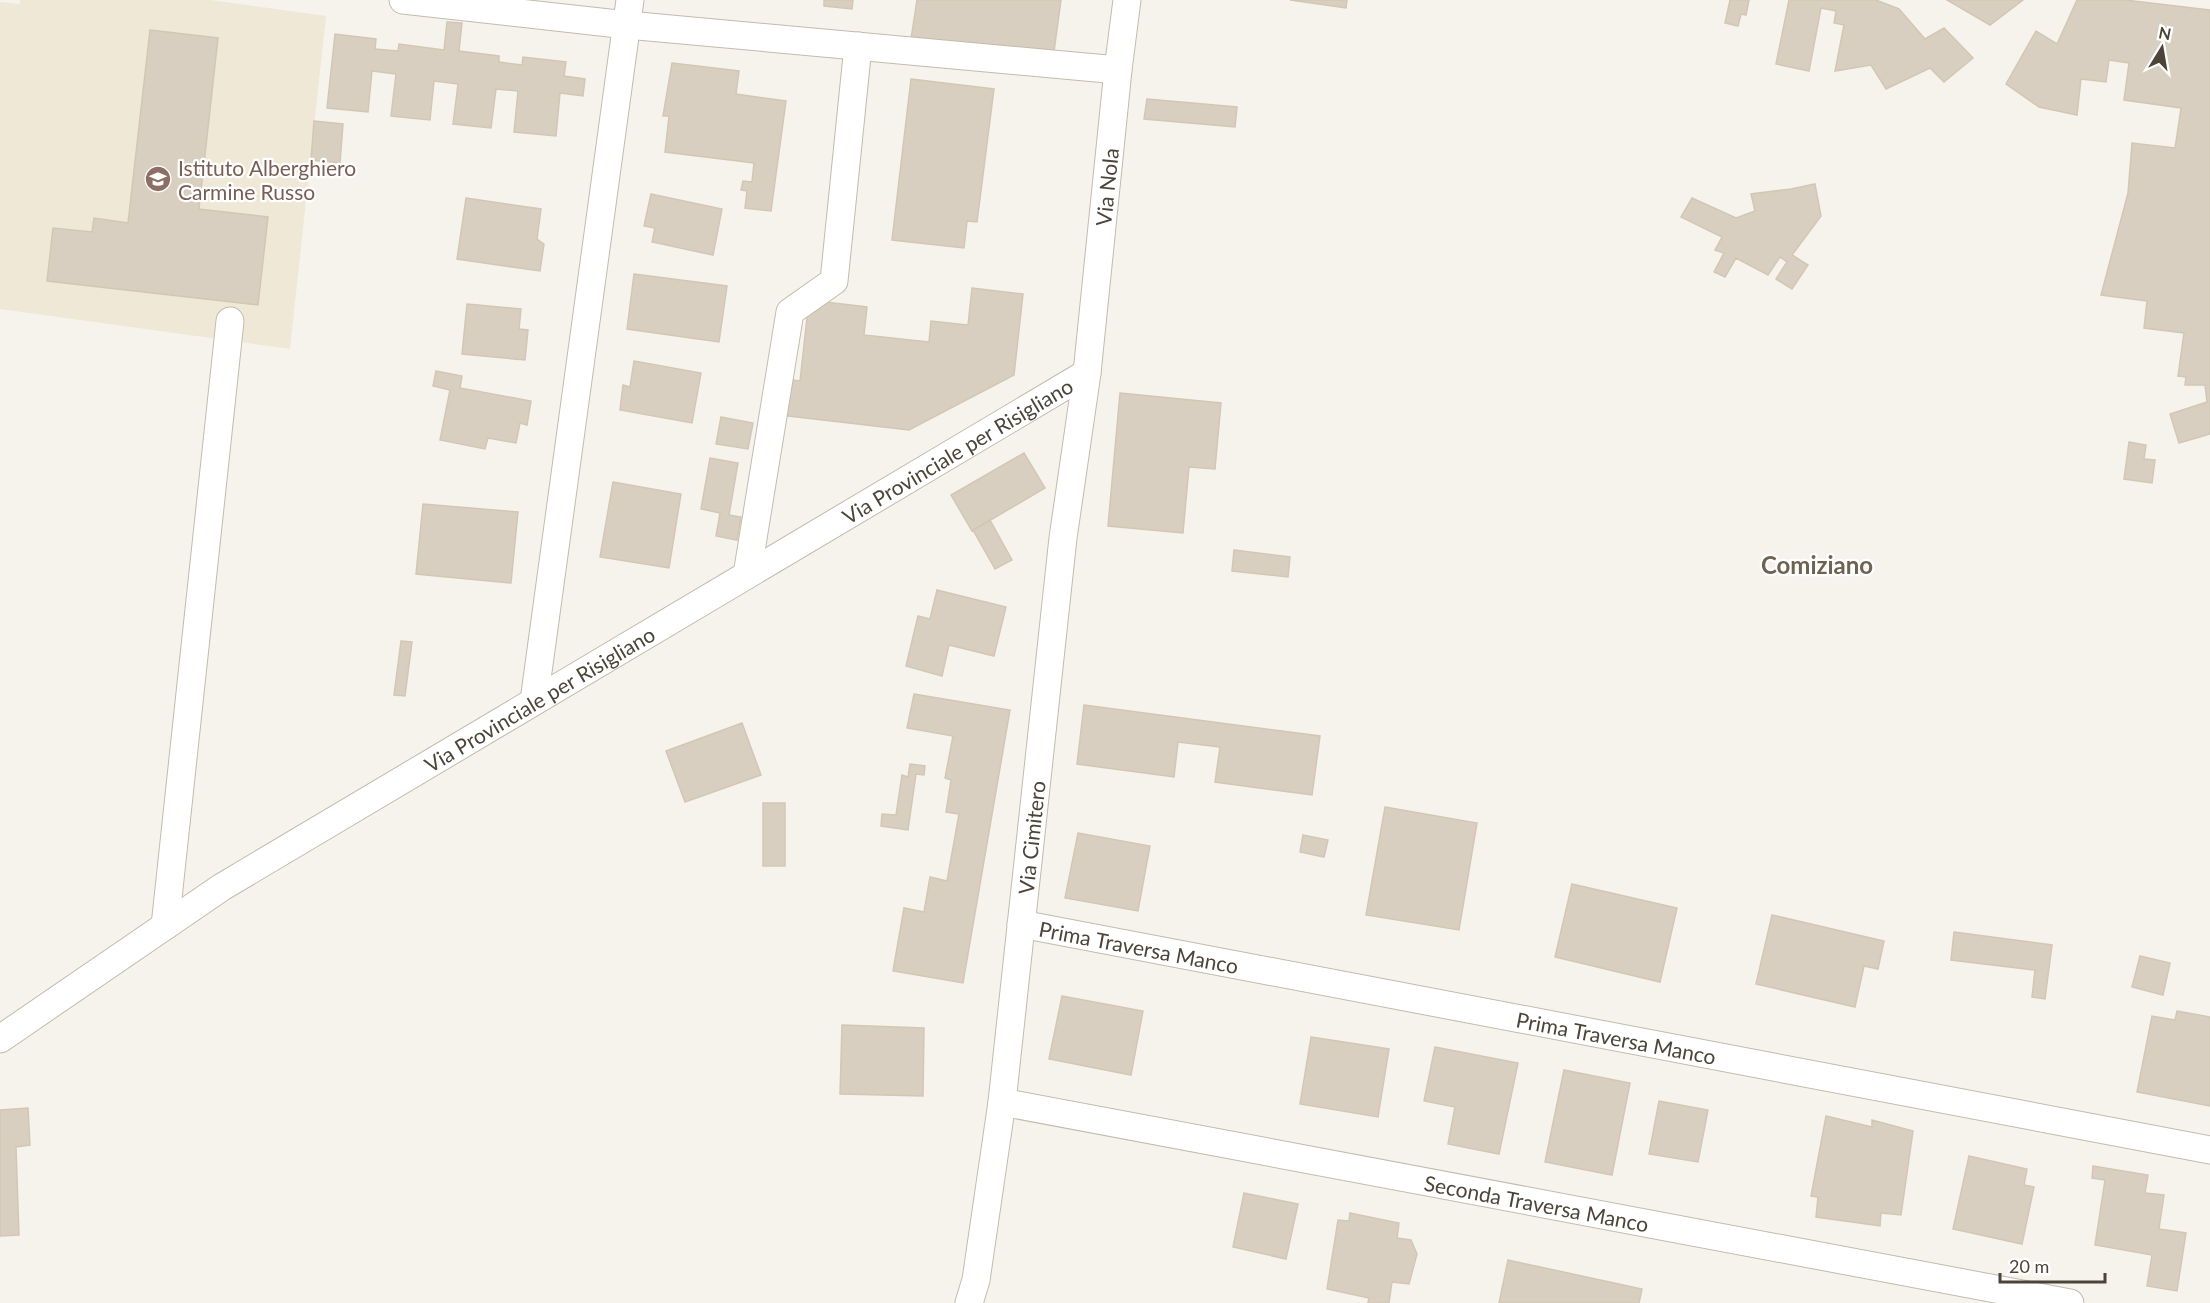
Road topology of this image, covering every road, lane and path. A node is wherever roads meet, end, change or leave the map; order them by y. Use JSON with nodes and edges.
{"nodes":[{"id":1,"x":403,"y":0,"type":"edge"},
{"id":2,"x":1127,"y":0,"type":"edge"},
{"id":3,"x":629,"y":12,"type":"edge"},
{"id":4,"x":858,"y":46,"type":"junction"},
{"id":5,"x":1118,"y":70,"type":"junction"},
{"id":6,"x":230,"y":321,"type":"dead end"},
{"id":7,"x":1086,"y":374,"type":"junction"},
{"id":8,"x":747,"y":575,"type":"junction"},
{"id":9,"x":534,"y":701,"type":"junction"},
{"id":10,"x":1021,"y":924,"type":"junction"},
{"id":11,"x":165,"y":926,"type":"junction"},
{"id":12,"x":0,"y":1039,"type":"edge"},
{"id":13,"x":1002,"y":1102,"type":"junction"},
{"id":14,"x":2210,"y":1150,"type":"edge"},
{"id":15,"x":969,"y":1303,"type":"edge"},
{"id":16,"x":2070,"y":1303,"type":"edge"}],
"edges":[{"from":1,"to":3,"type":"street"},
{"from":2,"to":5,"type":"street","name":"Via Nola"},
{"from":3,"to":4,"type":"street"},
{"from":3,"to":9,"type":"street"},
{"from":4,"to":5,"type":"street"},
{"from":4,"to":8,"type":"street"},
{"from":5,"to":7,"type":"street","name":"Via Nola"},
{"from":6,"to":11,"type":"street"},
{"from":7,"to":8,"type":"street","name":"Via Provinciale per Risigliano"},
{"from":7,"to":10,"type":"street","name":"Via Cimitero"},
{"from":8,"to":9,"type":"street","name":"Via Provinciale per Risigliano"},
{"from":9,"to":11,"type":"street","name":"Via Provinciale per Risigliano"},
{"from":10,"to":13,"type":"street","name":"Via Cimitero"},
{"from":10,"to":14,"type":"street","name":"Prima Traversa Manco"},
{"from":11,"to":12,"type":"street","name":"Via Provinciale per Risigliano"},
{"from":13,"to":15,"type":"street","name":"Via Cimitero"},
{"from":13,"to":16,"type":"street","name":"Seconda Traversa Manco"}]}
